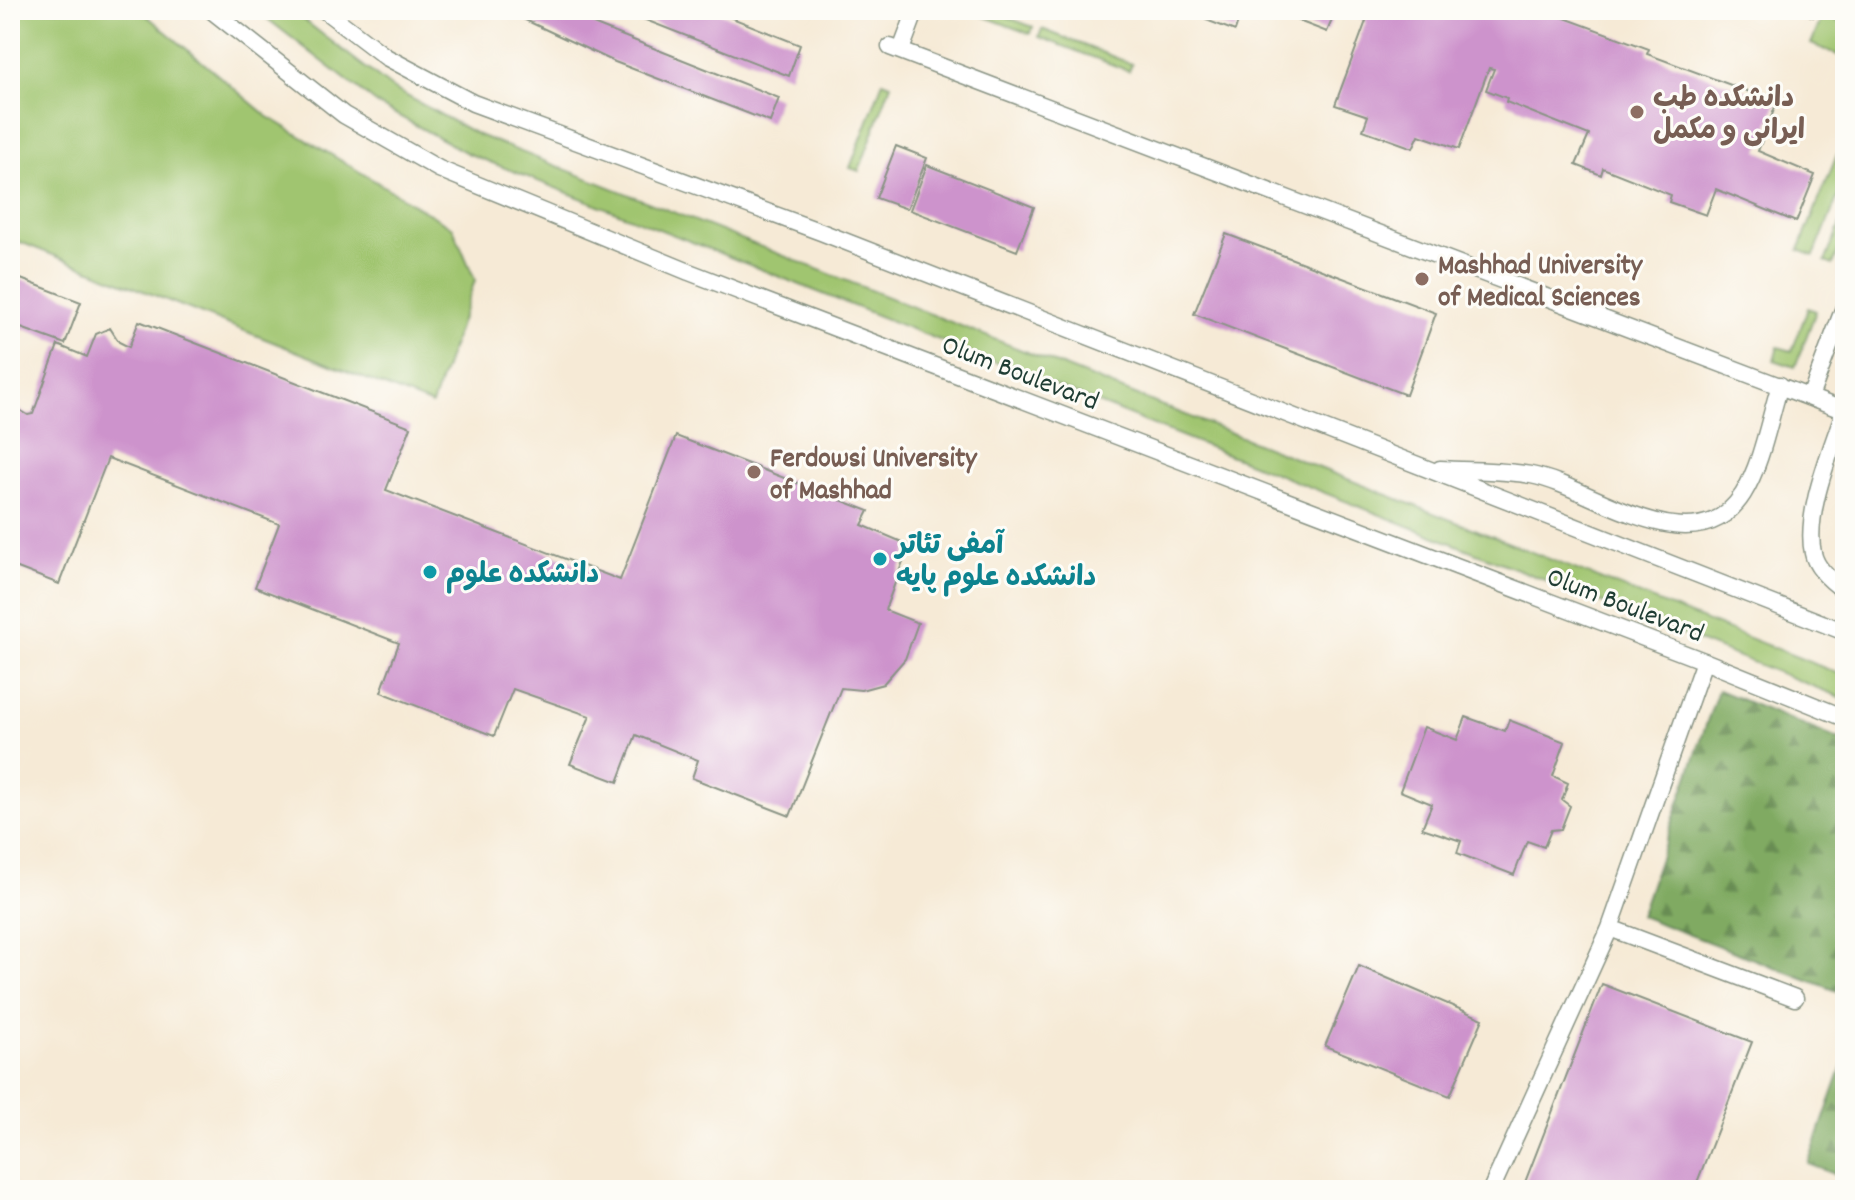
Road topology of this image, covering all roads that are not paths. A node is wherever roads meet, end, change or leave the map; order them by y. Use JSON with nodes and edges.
{"nodes":[{"id":1,"x":211,"y":10,"type":"edge"},
{"id":2,"x":324,"y":10,"type":"edge"},
{"id":3,"x":916,"y":10,"type":"edge"},
{"id":4,"x":1845,"y":305,"type":"edge"},
{"id":5,"x":1780,"y":385,"type":"junction"},
{"id":6,"x":1810,"y":397,"type":"junction"},
{"id":7,"x":1844,"y":411,"type":"edge"},
{"id":8,"x":1423,"y":468,"type":"junction"},
{"id":9,"x":1845,"y":591,"type":"edge"},
{"id":10,"x":1845,"y":632,"type":"edge"},
{"id":11,"x":1704,"y":661,"type":"junction"},
{"id":12,"x":1845,"y":718,"type":"edge"},
{"id":13,"x":1610,"y":928,"type":"junction"},
{"id":14,"x":1795,"y":998,"type":"dead end"},
{"id":15,"x":1491,"y":1190,"type":"edge"}],
"edges":[{"from":1,"to":11,"type":"lane","name":"Olum Boulevard"},
{"from":2,"to":8,"type":"lane","name":"Olum Boulevard"},
{"from":3,"to":5,"type":"lane"},
{"from":4,"to":6,"type":"lane"},
{"from":5,"to":6,"type":"lane"},
{"from":5,"to":8,"type":"lane"},
{"from":6,"to":7,"type":"lane"},
{"from":7,"to":9,"type":"lane"},
{"from":8,"to":10,"type":"lane","name":"Olum Boulevard"},
{"from":11,"to":12,"type":"lane","name":"Olum Boulevard"},
{"from":11,"to":13,"type":"lane"},
{"from":13,"to":14,"type":"lane"},
{"from":13,"to":15,"type":"lane"}]}
